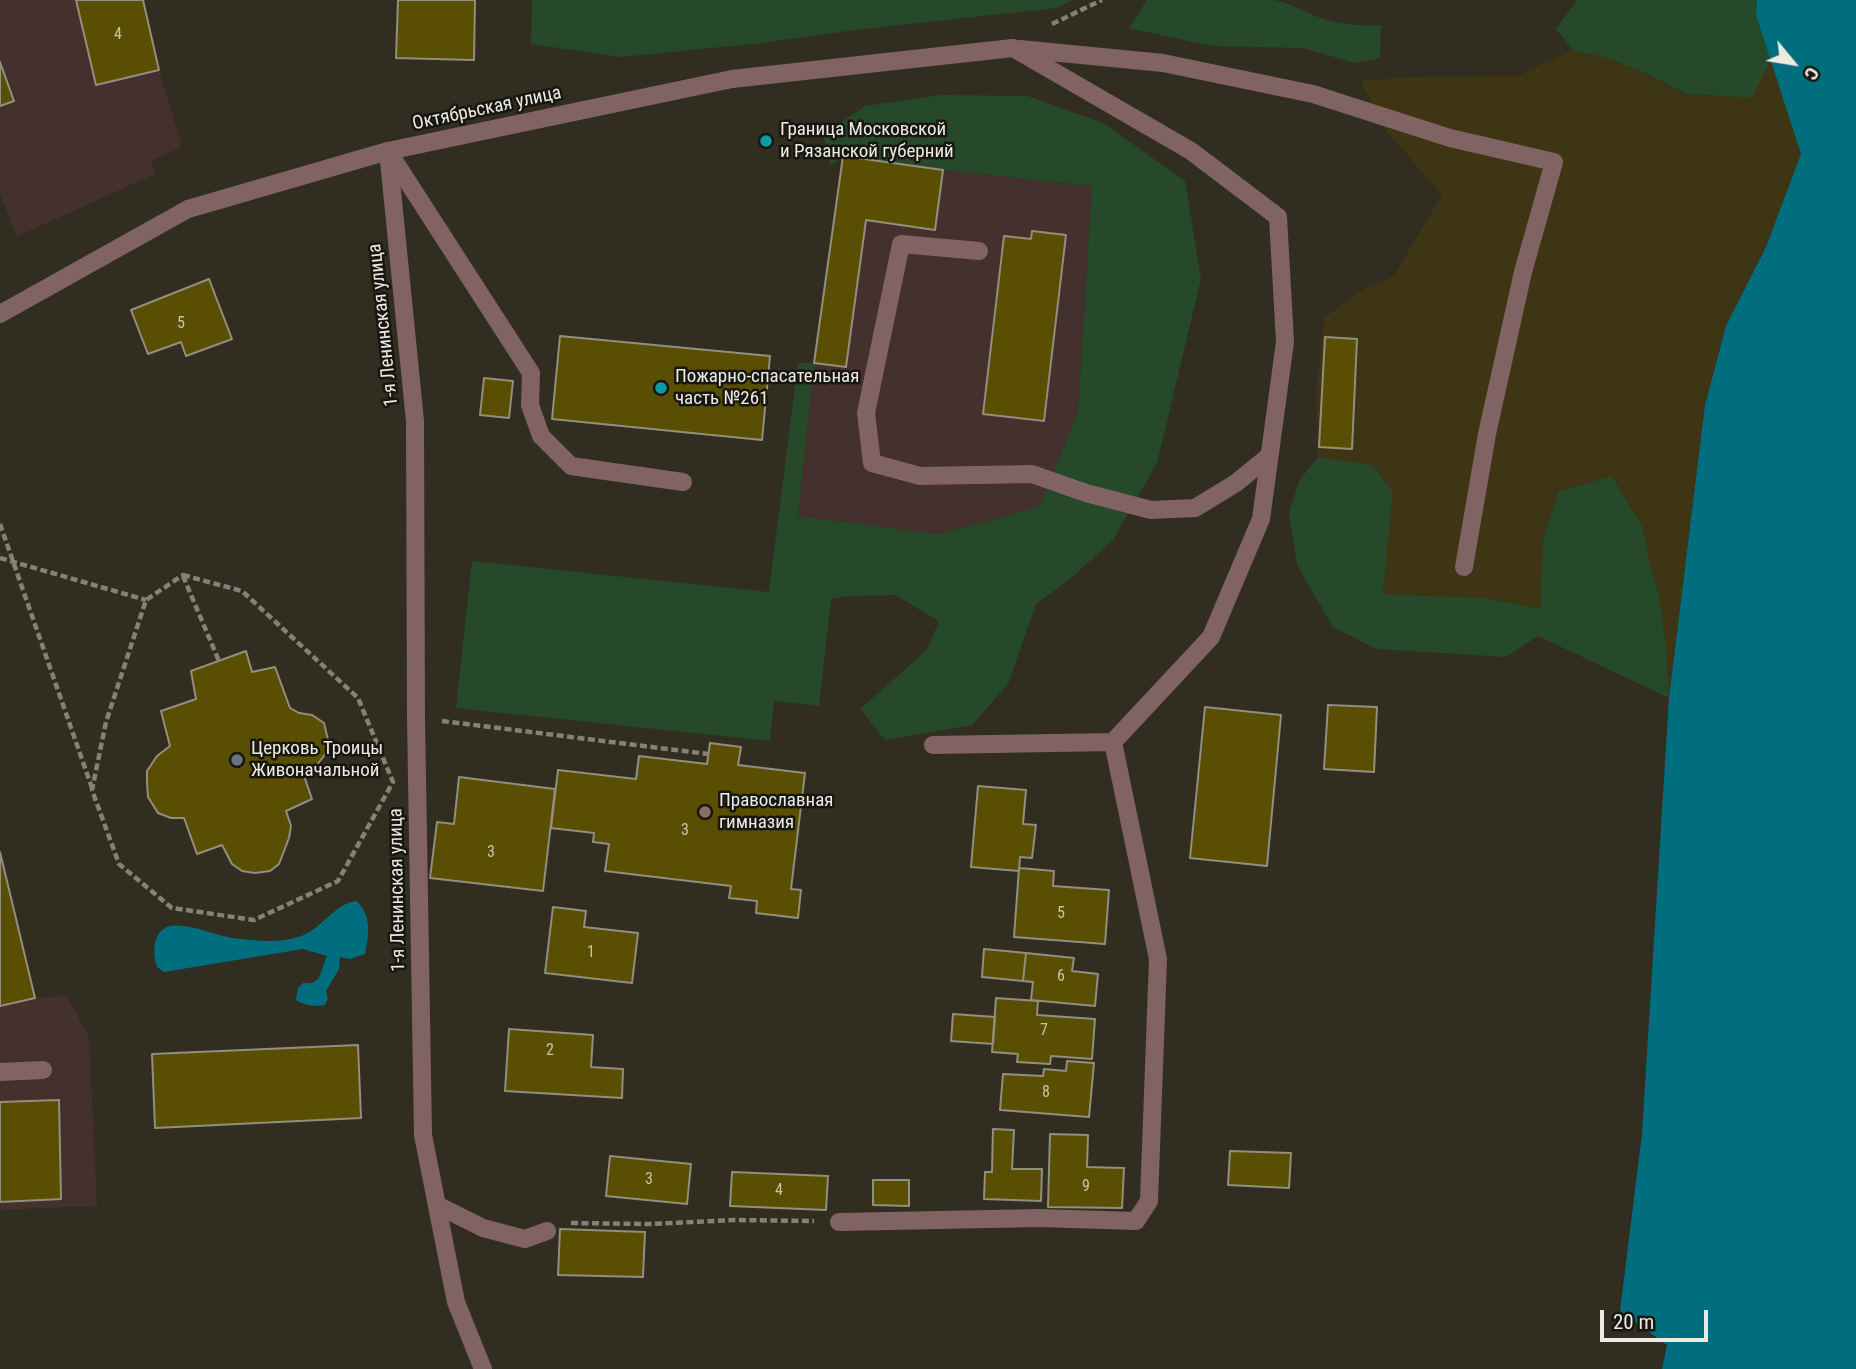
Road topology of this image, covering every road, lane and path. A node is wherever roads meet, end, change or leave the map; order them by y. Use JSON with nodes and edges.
{"nodes":[{"id":1,"x":1013,"y":48,"type":"junction"},
{"id":2,"x":388,"y":151,"type":"junction"},
{"id":3,"x":979,"y":251,"type":"dead end"},
{"id":4,"x":0,"y":314,"type":"edge"},
{"id":5,"x":1269,"y":456,"type":"junction"},
{"id":6,"x":683,"y":482,"type":"dead end"},
{"id":7,"x":0,"y":524,"type":"edge"},
{"id":8,"x":0,"y":558,"type":"edge"},
{"id":9,"x":13,"y":561,"type":"junction"},
{"id":10,"x":1464,"y":567,"type":"dead end"},
{"id":11,"x":183,"y":575,"type":"junction"},
{"id":12,"x":146,"y":600,"type":"junction"},
{"id":13,"x":219,"y":661,"type":"dead end"},
{"id":14,"x":416,"y":718,"type":"junction"},
{"id":15,"x":1113,"y":742,"type":"junction"},
{"id":16,"x":933,"y":745,"type":"dead end"},
{"id":17,"x":708,"y":754,"type":"dead end"},
{"id":18,"x":92,"y":790,"type":"junction"},
{"id":19,"x":43,"y":1070,"type":"dead end"},
{"id":20,"x":0,"y":1072,"type":"edge"},
{"id":21,"x":437,"y":1205,"type":"junction"},
{"id":22,"x":839,"y":1222,"type":"joint"},
{"id":23,"x":547,"y":1231,"type":"joint"},
{"id":24,"x":483,"y":1369,"type":"edge"}],
"edges":[{"from":1,"to":2,"type":"street","name":"Октябрьская улица"},
{"from":1,"to":5,"type":"street"},
{"from":1,"to":10,"type":"street","name":"Октябрьская улица"},
{"from":2,"to":4,"type":"street","name":"Октябрьская улица"},
{"from":2,"to":6,"type":"street"},
{"from":2,"to":14,"type":"street","name":"1-я Ленинская улица"},
{"from":3,"to":5,"type":"street"},
{"from":5,"to":15,"type":"street"},
{"from":7,"to":9,"type":"path"},
{"from":8,"to":9,"type":"path"},
{"from":9,"to":12,"type":"path"},
{"from":9,"to":18,"type":"path"},
{"from":11,"to":12,"type":"path"},
{"from":11,"to":13,"type":"path"},
{"from":11,"to":18,"type":"path"},
{"from":12,"to":18,"type":"path"},
{"from":14,"to":17,"type":"path"},
{"from":14,"to":21,"type":"street","name":"1-я Ленинская улица"},
{"from":15,"to":16,"type":"street"},
{"from":15,"to":22,"type":"street"},
{"from":19,"to":20,"type":"street"},
{"from":21,"to":23,"type":"street"},
{"from":21,"to":24,"type":"street","name":"1-я Ленинская улица"},
{"from":22,"to":23,"type":"path"}]}
